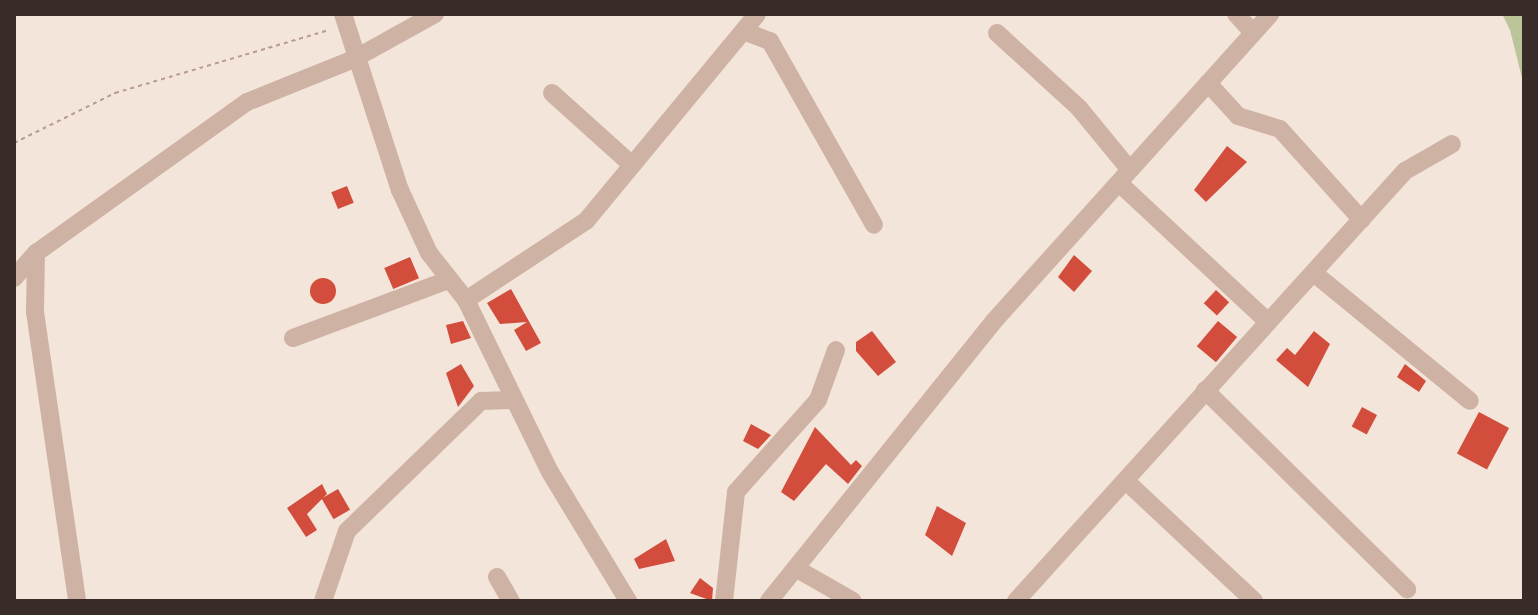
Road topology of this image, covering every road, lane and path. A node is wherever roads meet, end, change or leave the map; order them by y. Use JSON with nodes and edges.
{"nodes":[{"id":1,"x":435,"y":14,"type":"edge"},
{"id":2,"x":757,"y":14,"type":"edge"},
{"id":3,"x":1236,"y":14,"type":"edge"},
{"id":4,"x":1270,"y":14,"type":"edge"},
{"id":5,"x":344,"y":19,"type":"edge"},
{"id":6,"x":746,"y":32,"type":"junction"},
{"id":7,"x":997,"y":33,"type":"dead end"},
{"id":8,"x":1253,"y":33,"type":"junction"},
{"id":9,"x":354,"y":59,"type":"junction"},
{"id":10,"x":1208,"y":83,"type":"junction"},
{"id":11,"x":552,"y":93,"type":"dead end"},
{"id":12,"x":14,"y":143,"type":"edge"},
{"id":13,"x":1452,"y":144,"type":"dead end"},
{"id":14,"x":632,"y":165,"type":"junction"},
{"id":15,"x":1125,"y":177,"type":"junction"},
{"id":16,"x":1362,"y":220,"type":"junction"},
{"id":17,"x":874,"y":225,"type":"dead end"},
{"id":18,"x":36,"y":253,"type":"junction"},
{"id":19,"x":1315,"y":274,"type":"junction"},
{"id":20,"x":14,"y":278,"type":"edge"},
{"id":21,"x":448,"y":280,"type":"junction"},
{"id":22,"x":466,"y":300,"type":"junction"},
{"id":23,"x":1268,"y":322,"type":"junction"},
{"id":24,"x":293,"y":338,"type":"dead end"},
{"id":25,"x":836,"y":350,"type":"dead end"},
{"id":26,"x":1205,"y":390,"type":"junction"},
{"id":27,"x":513,"y":400,"type":"junction"},
{"id":28,"x":1470,"y":401,"type":"dead end"},
{"id":29,"x":1127,"y":482,"type":"junction"},
{"id":30,"x":797,"y":569,"type":"junction"},
{"id":31,"x":497,"y":577,"type":"dead end"},
{"id":32,"x":1407,"y":589,"type":"dead end"},
{"id":33,"x":1252,"y":600,"type":"edge"},
{"id":34,"x":77,"y":601,"type":"edge"},
{"id":35,"x":323,"y":601,"type":"edge"},
{"id":36,"x":511,"y":601,"type":"edge"},
{"id":37,"x":628,"y":601,"type":"edge"},
{"id":38,"x":724,"y":601,"type":"edge"},
{"id":39,"x":769,"y":601,"type":"edge"},
{"id":40,"x":853,"y":601,"type":"edge"},
{"id":41,"x":1016,"y":601,"type":"edge"}],
"edges":[{"from":1,"to":9,"type":"street"},
{"from":2,"to":6,"type":"street"},
{"from":3,"to":8,"type":"street"},
{"from":4,"to":8,"type":"street"},
{"from":5,"to":9,"type":"street"},
{"from":5,"to":12,"type":"path"},
{"from":6,"to":14,"type":"street"},
{"from":6,"to":17,"type":"street"},
{"from":7,"to":15,"type":"street"},
{"from":8,"to":10,"type":"street"},
{"from":9,"to":18,"type":"street"},
{"from":9,"to":21,"type":"street"},
{"from":10,"to":15,"type":"street"},
{"from":10,"to":16,"type":"street"},
{"from":11,"to":14,"type":"street"},
{"from":13,"to":16,"type":"street"},
{"from":14,"to":22,"type":"street"},
{"from":15,"to":23,"type":"street"},
{"from":15,"to":30,"type":"street"},
{"from":16,"to":19,"type":"street"},
{"from":18,"to":20,"type":"street"},
{"from":18,"to":34,"type":"street"},
{"from":19,"to":23,"type":"street"},
{"from":19,"to":28,"type":"street"},
{"from":21,"to":22,"type":"street"},
{"from":21,"to":24,"type":"street"},
{"from":22,"to":27,"type":"street"},
{"from":23,"to":26,"type":"street"},
{"from":25,"to":38,"type":"street"},
{"from":26,"to":29,"type":"street"},
{"from":26,"to":32,"type":"street"},
{"from":27,"to":35,"type":"street"},
{"from":27,"to":37,"type":"street"},
{"from":29,"to":33,"type":"street"},
{"from":29,"to":41,"type":"street"},
{"from":30,"to":39,"type":"street"},
{"from":30,"to":40,"type":"street"},
{"from":31,"to":36,"type":"street"}]}
